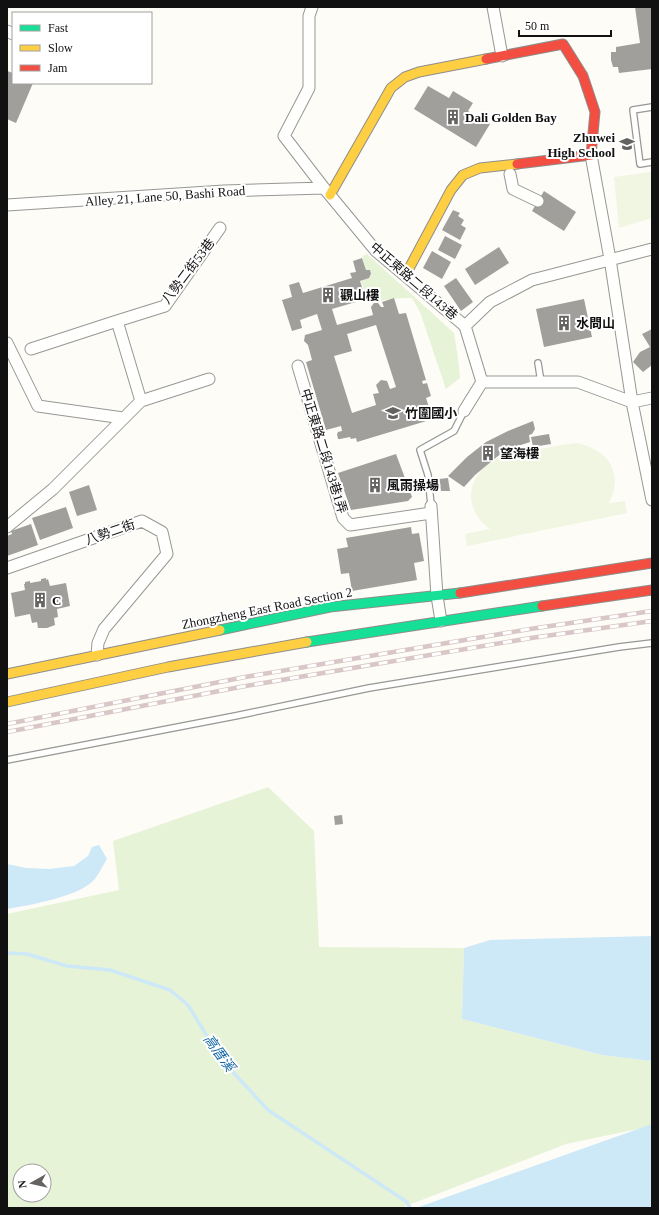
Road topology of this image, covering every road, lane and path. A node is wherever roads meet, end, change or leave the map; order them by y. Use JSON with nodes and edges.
{"nodes":[{"id":1,"x":312,"y":7,"type":"edge"},
{"id":2,"x":493,"y":7,"type":"edge"},
{"id":3,"x":502,"y":56,"type":"junction"},
{"id":4,"x":652,"y":107,"type":"edge"},
{"id":5,"x":591,"y":155,"type":"junction"},
{"id":6,"x":652,"y":162,"type":"edge"},
{"id":7,"x":510,"y":174,"type":"dead end"},
{"id":8,"x":327,"y":191,"type":"junction"},
{"id":9,"x":538,"y":201,"type":"dead end"},
{"id":10,"x":7,"y":205,"type":"edge"},
{"id":11,"x":220,"y":228,"type":"dead end"},
{"id":12,"x":652,"y":249,"type":"edge"},
{"id":13,"x":610,"y":259,"type":"junction"},
{"id":14,"x":406,"y":276,"type":"junction"},
{"id":15,"x":117,"y":321,"type":"junction"},
{"id":16,"x":465,"y":326,"type":"junction"},
{"id":17,"x":7,"y":343,"type":"edge"},
{"id":18,"x":31,"y":349,"type":"dead end"},
{"id":19,"x":538,"y":363,"type":"dead end"},
{"id":20,"x":298,"y":366,"type":"dead end"},
{"id":21,"x":209,"y":379,"type":"dead end"},
{"id":22,"x":482,"y":382,"type":"junction"},
{"id":23,"x":541,"y":382,"type":"junction"},
{"id":24,"x":652,"y":398,"type":"edge"},
{"id":25,"x":141,"y":401,"type":"junction"},
{"id":26,"x":632,"y":402,"type":"junction"},
{"id":27,"x":464,"y":411,"type":"joint"},
{"id":28,"x":124,"y":418,"type":"junction"},
{"id":29,"x":652,"y":500,"type":"edge"},
{"id":30,"x":431,"y":509,"type":"junction"},
{"id":31,"x":7,"y":527,"type":"edge"},
{"id":32,"x":652,"y":563,"type":"edge"},
{"id":33,"x":7,"y":568,"type":"edge"},
{"id":34,"x":652,"y":590,"type":"edge"},
{"id":35,"x":437,"y":596,"type":"junction"},
{"id":36,"x":441,"y":621,"type":"junction"},
{"id":37,"x":652,"y":643,"type":"edge"},
{"id":38,"x":97,"y":655,"type":"junction"},
{"id":39,"x":7,"y":674,"type":"edge"},
{"id":40,"x":7,"y":702,"type":"edge"},
{"id":41,"x":7,"y":760,"type":"edge"}],
"edges":[{"from":1,"to":8,"type":"street","name":"中正東路二段143巷"},
{"from":2,"to":3,"type":"street"},
{"from":3,"to":5,"type":"main road"},
{"from":3,"to":8,"type":"main road"},
{"from":4,"to":6,"type":"lane"},
{"from":5,"to":13,"type":"street"},
{"from":5,"to":14,"type":"main road"},
{"from":7,"to":9,"type":"street"},
{"from":8,"to":10,"type":"street","name":"Alley 21, Lane 50, Bashi Road"},
{"from":8,"to":14,"type":"street","name":"中正東路二段143巷"},
{"from":11,"to":15,"type":"street","name":"八勢二街53巷"},
{"from":12,"to":13,"type":"street"},
{"from":13,"to":16,"type":"street"},
{"from":13,"to":26,"type":"street"},
{"from":14,"to":16,"type":"street","name":"中正東路二段143巷"},
{"from":15,"to":18,"type":"street","name":"八勢二街53巷"},
{"from":15,"to":25,"type":"street"},
{"from":16,"to":22,"type":"street","name":"中正東路二段143巷"},
{"from":17,"to":28,"type":"street"},
{"from":19,"to":23,"type":"lane"},
{"from":20,"to":30,"type":"street","name":"中正東路二段143巷1弄"},
{"from":21,"to":25,"type":"street"},
{"from":22,"to":23,"type":"street"},
{"from":22,"to":27,"type":"street"},
{"from":23,"to":26,"type":"street"},
{"from":24,"to":26,"type":"street"},
{"from":25,"to":28,"type":"street"},
{"from":26,"to":29,"type":"street"},
{"from":27,"to":30,"type":"lane"},
{"from":28,"to":31,"type":"street"},
{"from":30,"to":35,"type":"street"},
{"from":32,"to":35,"type":"main road","name":"Zhongzheng East Road Section 2"},
{"from":33,"to":38,"type":"street","name":"八勢二街"},
{"from":34,"to":36,"type":"main road"},
{"from":35,"to":36,"type":"street"},
{"from":35,"to":38,"type":"main road","name":"Zhongzheng East Road Section 2"},
{"from":36,"to":40,"type":"main road"},
{"from":37,"to":41,"type":"lane"},
{"from":38,"to":39,"type":"main road","name":"Zhongzheng East Road Section 2"}]}
